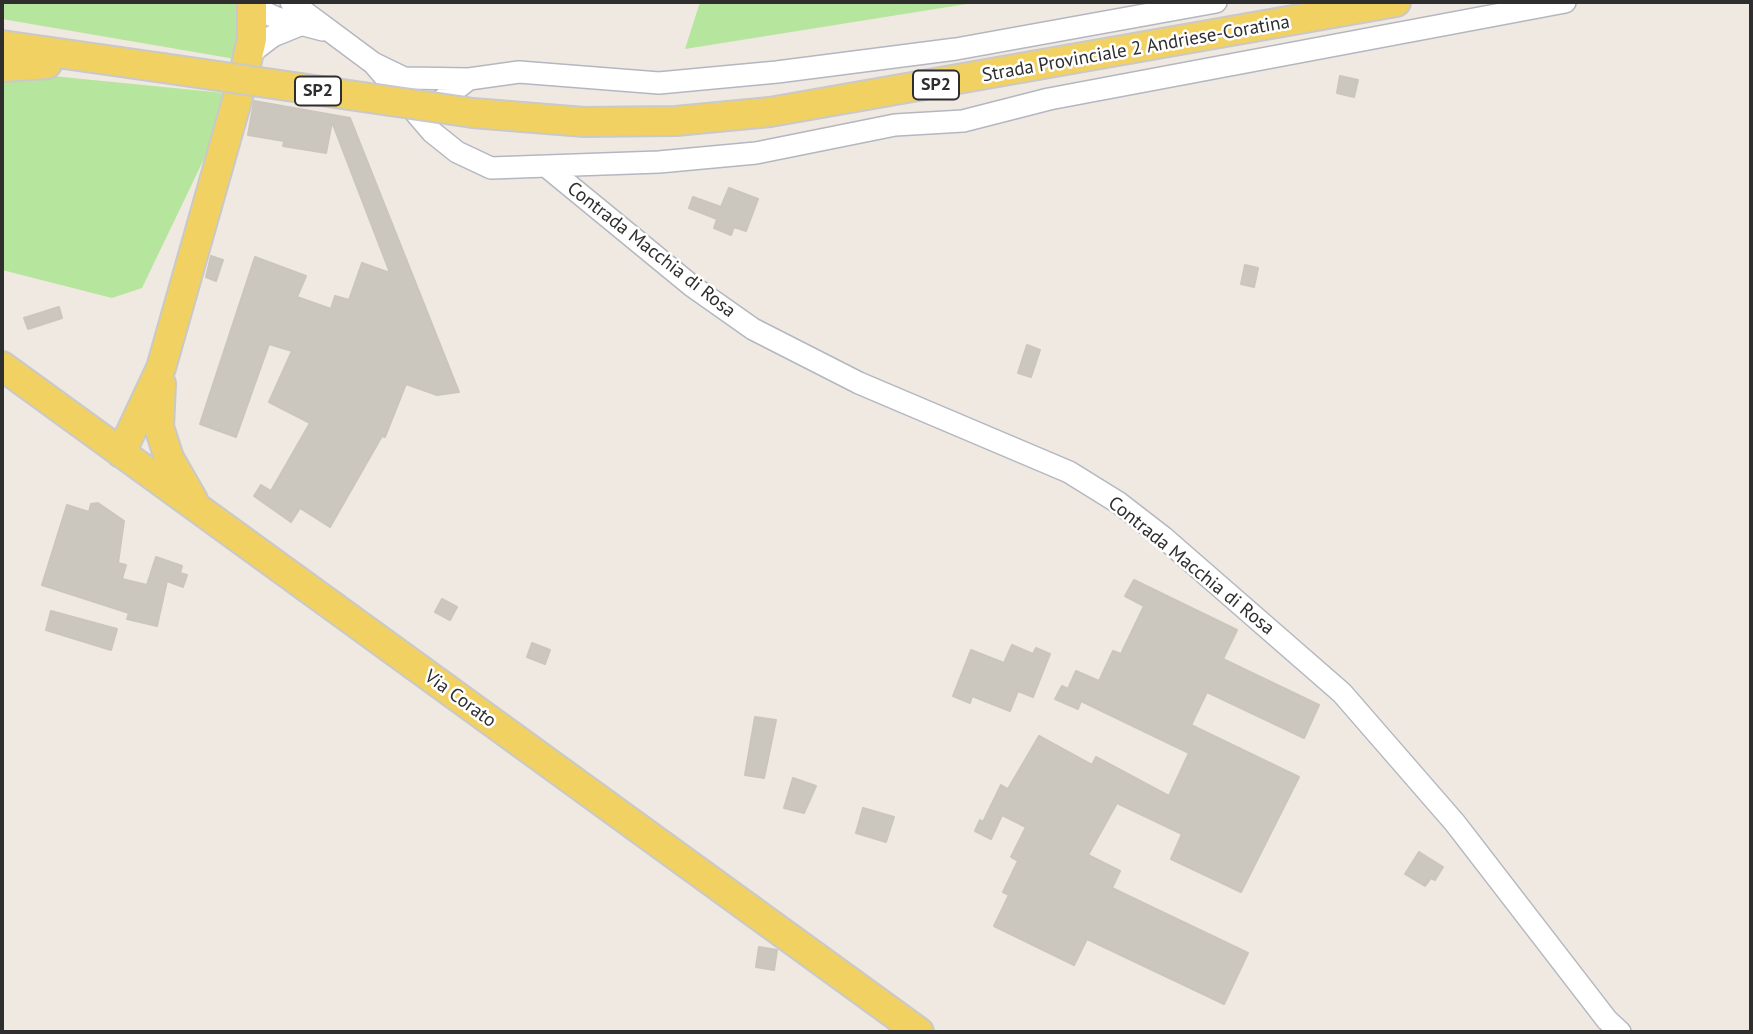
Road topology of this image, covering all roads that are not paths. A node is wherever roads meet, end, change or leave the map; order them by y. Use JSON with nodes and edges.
{"nodes":[{"id":1,"x":291,"y":2,"type":"edge"},
{"id":2,"x":1216,"y":2,"type":"edge"},
{"id":3,"x":1396,"y":2,"type":"edge"},
{"id":4,"x":1566,"y":2,"type":"edge"},
{"id":5,"x":252,"y":4,"type":"edge"},
{"id":6,"x":300,"y":25,"type":"junction"},
{"id":7,"x":2,"y":27,"type":"edge"},
{"id":8,"x":329,"y":31,"type":"junction"},
{"id":9,"x":2,"y":45,"type":"edge"},
{"id":10,"x":248,"y":55,"type":"junction"},
{"id":11,"x":81,"y":56,"type":"junction"},
{"id":12,"x":130,"y":63,"type":"junction"},
{"id":13,"x":373,"y":63,"type":"junction"},
{"id":14,"x":2,"y":67,"type":"edge"},
{"id":15,"x":469,"y":79,"type":"junction"},
{"id":16,"x":432,"y":132,"type":"junction"},
{"id":17,"x":547,"y":167,"type":"junction"},
{"id":18,"x":2,"y":366,"type":"edge"},
{"id":19,"x":161,"y":368,"type":"junction"},
{"id":20,"x":159,"y":427,"type":"junction"},
{"id":21,"x":121,"y":453,"type":"junction"},
{"id":22,"x":197,"y":508,"type":"junction"},
{"id":23,"x":919,"y":1032,"type":"edge"},
{"id":24,"x":1620,"y":1032,"type":"edge"}],
"edges":[{"from":1,"to":8,"type":"street"},
{"from":2,"to":15,"type":"street"},
{"from":3,"to":12,"type":"main road","name":"Strada Provinciale 2 Andriese-Coratina","number":"SP2","bridge":true},
{"from":4,"to":17,"type":"street"},
{"from":5,"to":6,"type":"street"},
{"from":5,"to":10,"type":"main road"},
{"from":6,"to":8,"type":"street"},
{"from":6,"to":10,"type":"street"},
{"from":7,"to":11,"type":"main road"},
{"from":8,"to":13,"type":"street"},
{"from":9,"to":11,"type":"main road","name":"Strada Provinciale 2 Andriese-Coratina","number":"SP2"},
{"from":10,"to":19,"type":"main road"},
{"from":11,"to":12,"type":"main road","name":"Strada Provinciale 2 Andriese-Coratina","number":"SP2"},
{"from":12,"to":14,"type":"main road"},
{"from":13,"to":15,"type":"street"},
{"from":13,"to":16,"type":"street"},
{"from":15,"to":16,"type":"street"},
{"from":16,"to":17,"type":"street"},
{"from":17,"to":24,"type":"street","name":"Contrada Macchia di Rosa"},
{"from":18,"to":21,"type":"main road","name":"Via Corato"},
{"from":19,"to":20,"type":"main road"},
{"from":19,"to":21,"type":"main road"},
{"from":20,"to":21,"type":"main road"},
{"from":20,"to":22,"type":"main road"},
{"from":21,"to":22,"type":"main road","name":"Via Corato"},
{"from":22,"to":23,"type":"main road","name":"Via Corato"}]}
